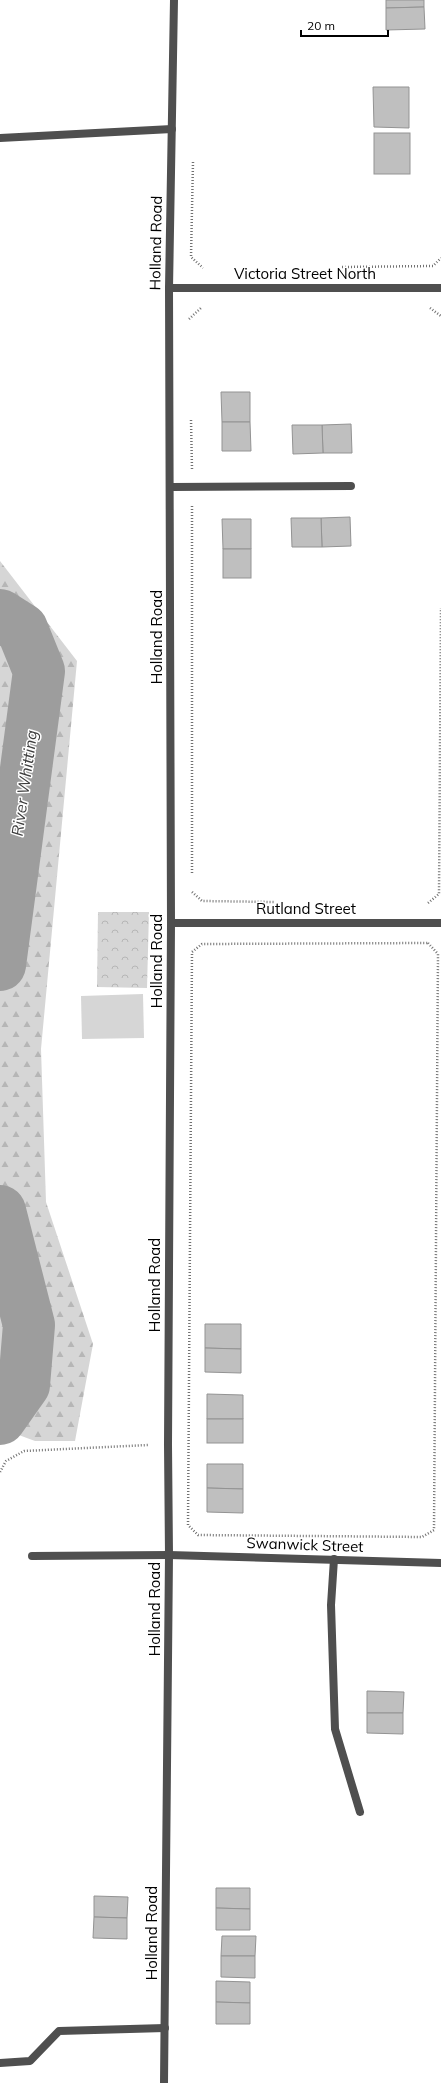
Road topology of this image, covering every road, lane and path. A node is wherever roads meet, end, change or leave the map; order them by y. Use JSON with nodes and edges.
{"nodes":[{"id":1,"x":174,"y":0,"type":"edge"},
{"id":2,"x":172,"y":129,"type":"junction"},
{"id":3,"x":0,"y":138,"type":"edge"},
{"id":4,"x":193,"y":156,"type":"dead end"},
{"id":5,"x":441,"y":258,"type":"edge"},
{"id":6,"x":338,"y":267,"type":"dead end"},
{"id":7,"x":211,"y":268,"type":"dead end"},
{"id":8,"x":169,"y":288,"type":"junction"},
{"id":9,"x":441,"y":288,"type":"edge"},
{"id":10,"x":202,"y":307,"type":"dead end"},
{"id":11,"x":424,"y":308,"type":"dead end"},
{"id":12,"x":441,"y":316,"type":"edge"},
{"id":13,"x":188,"y":320,"type":"dead end"},
{"id":14,"x":191,"y":416,"type":"dead end"},
{"id":15,"x":351,"y":486,"type":"dead end"},
{"id":16,"x":171,"y":487,"type":"junction"},
{"id":17,"x":192,"y":487,"type":"junction"},
{"id":18,"x":441,"y":608,"type":"edge"},
{"id":19,"x":192,"y":878,"type":"dead end"},
{"id":20,"x":192,"y":886,"type":"dead end"},
{"id":21,"x":440,"y":894,"type":"edge"},
{"id":22,"x":280,"y":902,"type":"dead end"},
{"id":23,"x":420,"y":904,"type":"dead end"},
{"id":24,"x":171,"y":923,"type":"junction"},
{"id":25,"x":441,"y":923,"type":"edge"},
{"id":26,"x":440,"y":954,"type":"edge"},
{"id":27,"x":168,"y":1444,"type":"junction"},
{"id":28,"x":0,"y":1472,"type":"edge"},
{"id":29,"x":169,"y":1555,"type":"junction"},
{"id":30,"x":32,"y":1556,"type":"dead end"},
{"id":31,"x":334,"y":1560,"type":"junction"},
{"id":32,"x":441,"y":1562,"type":"edge"},
{"id":33,"x":360,"y":1812,"type":"dead end"},
{"id":34,"x":165,"y":2028,"type":"junction"},
{"id":35,"x":0,"y":2063,"type":"edge"},
{"id":36,"x":164,"y":2083,"type":"edge"}],
"edges":[{"from":1,"to":2,"type":"street","name":"Holland Road"},
{"from":2,"to":3,"type":"street"},
{"from":2,"to":8,"type":"street","name":"Holland Road"},
{"from":4,"to":7,"type":"path"},
{"from":5,"to":6,"type":"path"},
{"from":8,"to":9,"type":"street","name":"Victoria Street North"},
{"from":8,"to":16,"type":"street","name":"Holland Road"},
{"from":10,"to":13,"type":"path"},
{"from":11,"to":12,"type":"path"},
{"from":14,"to":17,"type":"path"},
{"from":15,"to":17,"type":"street"},
{"from":16,"to":17,"type":"street"},
{"from":16,"to":24,"type":"street","name":"Holland Road"},
{"from":17,"to":19,"type":"path"},
{"from":18,"to":21,"type":"path"},
{"from":20,"to":22,"type":"path"},
{"from":21,"to":23,"type":"path"},
{"from":24,"to":25,"type":"street","name":"Rutland Street"},
{"from":24,"to":27,"type":"street","name":"Holland Road"},
{"from":26,"to":26,"type":"path"},
{"from":27,"to":28,"type":"path"},
{"from":27,"to":29,"type":"street","name":"Holland Road"},
{"from":29,"to":30,"type":"street","name":"Swanwick Street"},
{"from":29,"to":31,"type":"street","name":"Swanwick Street"},
{"from":29,"to":34,"type":"street","name":"Holland Road"},
{"from":31,"to":32,"type":"street","name":"Swanwick Street"},
{"from":31,"to":33,"type":"street"},
{"from":34,"to":35,"type":"street"},
{"from":34,"to":36,"type":"street","name":"Holland Road"}]}
